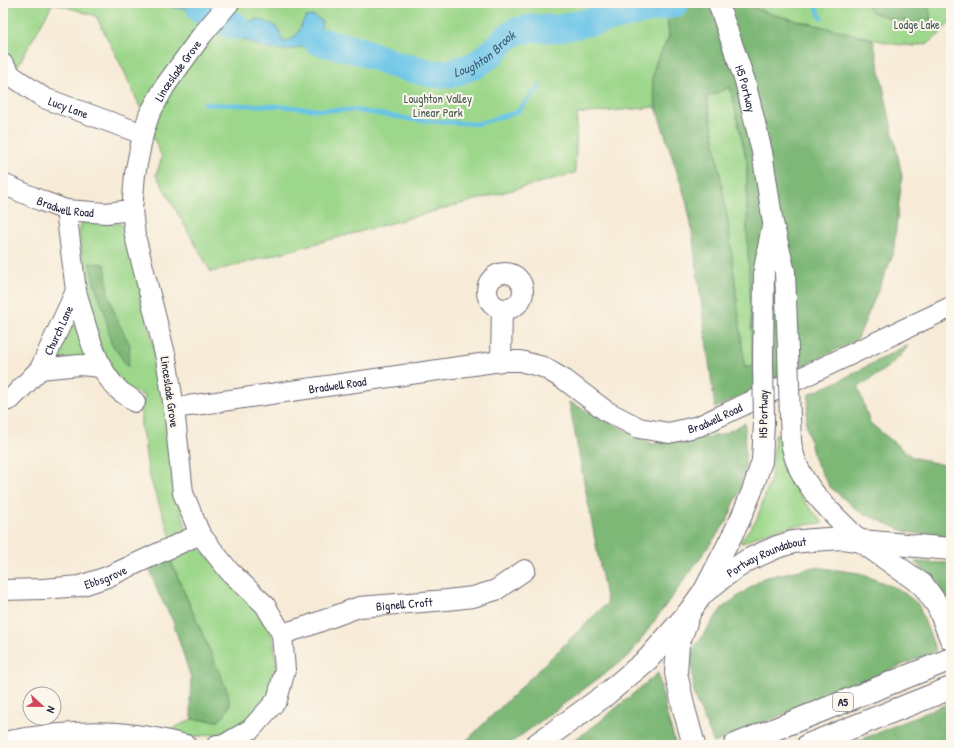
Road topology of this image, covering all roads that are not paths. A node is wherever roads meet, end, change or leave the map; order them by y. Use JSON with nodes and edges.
{"nodes":[{"id":1,"x":229,"y":3,"type":"edge"},
{"id":2,"x":718,"y":3,"type":"edge"},
{"id":3,"x":3,"y":64,"type":"edge"},
{"id":4,"x":143,"y":134,"type":"junction"},
{"id":5,"x":3,"y":184,"type":"edge"},
{"id":6,"x":66,"y":210,"type":"junction"},
{"id":7,"x":132,"y":210,"type":"junction"},
{"id":8,"x":773,"y":223,"type":"junction"},
{"id":9,"x":76,"y":291,"type":"junction"},
{"id":10,"x":951,"y":307,"type":"edge"},
{"id":11,"x":502,"y":309,"type":"dead end"},
{"id":12,"x":500,"y":361,"type":"junction"},
{"id":13,"x":101,"y":367,"type":"junction"},
{"id":14,"x":40,"y":369,"type":"junction"},
{"id":15,"x":3,"y":402,"type":"edge"},
{"id":16,"x":136,"y":402,"type":"dead end"},
{"id":17,"x":174,"y":408,"type":"junction"},
{"id":18,"x":200,"y":534,"type":"junction"},
{"id":19,"x":860,"y":541,"type":"junction"},
{"id":20,"x":951,"y":549,"type":"edge"},
{"id":21,"x":525,"y":570,"type":"dead end"},
{"id":22,"x":3,"y":590,"type":"edge"},
{"id":23,"x":696,"y":602,"type":"junction"},
{"id":24,"x":282,"y":634,"type":"junction"},
{"id":25,"x":951,"y":639,"type":"edge"},
{"id":26,"x":951,"y":659,"type":"edge"},
{"id":27,"x":951,"y":688,"type":"edge"},
{"id":28,"x":3,"y":742,"type":"edge"},
{"id":29,"x":186,"y":745,"type":"edge"},
{"id":30,"x":218,"y":745,"type":"edge"},
{"id":31,"x":536,"y":745,"type":"edge"},
{"id":32,"x":694,"y":745,"type":"edge"},
{"id":33,"x":735,"y":745,"type":"edge"},
{"id":34,"x":808,"y":745,"type":"edge"}],
"edges":[{"from":1,"to":4,"type":"street","name":"Linceslade Grove"},
{"from":2,"to":8,"type":"street","name":"H5 Portway"},
{"from":3,"to":4,"type":"street","name":"Lucy Lane"},
{"from":4,"to":7,"type":"street","name":"Linceslade Grove"},
{"from":5,"to":6,"type":"street","name":"Bradwell Road"},
{"from":6,"to":7,"type":"street","name":"Bradwell Road"},
{"from":6,"to":9,"type":"street","name":"Church Lane"},
{"from":7,"to":17,"type":"street","name":"Linceslade Grove"},
{"from":8,"to":19,"type":"street","name":"H5 Portway","bridge":true},
{"from":8,"to":23,"type":"street","name":"H5 Portway","bridge":true},
{"from":9,"to":13,"type":"street","name":"Church Lane"},
{"from":9,"to":14,"type":"street","name":"Church Lane"},
{"from":10,"to":12,"type":"street","name":"Bradwell Road"},
{"from":11,"to":12,"type":"street"},
{"from":12,"to":17,"type":"street","name":"Bradwell Road"},
{"from":13,"to":14,"type":"street","name":"Church Lane"},
{"from":13,"to":16,"type":"street","name":"Church Lane"},
{"from":14,"to":15,"type":"street","name":"Church Lane"},
{"from":17,"to":18,"type":"street","name":"Linceslade Grove"},
{"from":18,"to":22,"type":"street","name":"Ebbsgrove"},
{"from":18,"to":24,"type":"street","name":"Linceslade Grove"},
{"from":19,"to":20,"type":"main road","name":"Portway Roundabout"},
{"from":19,"to":23,"type":"main road","name":"Portway Roundabout"},
{"from":19,"to":25,"type":"main road"},
{"from":21,"to":24,"type":"street","name":"Bignell Croft"},
{"from":23,"to":31,"type":"main road","name":"Portway Roundabout"},
{"from":23,"to":32,"type":"main road"},
{"from":24,"to":30,"type":"street","name":"Linceslade Grove"},
{"from":26,"to":33,"type":"main road","number":"A5"},
{"from":27,"to":34,"type":"main road","number":"A5"},
{"from":28,"to":29,"type":"street"}]}
